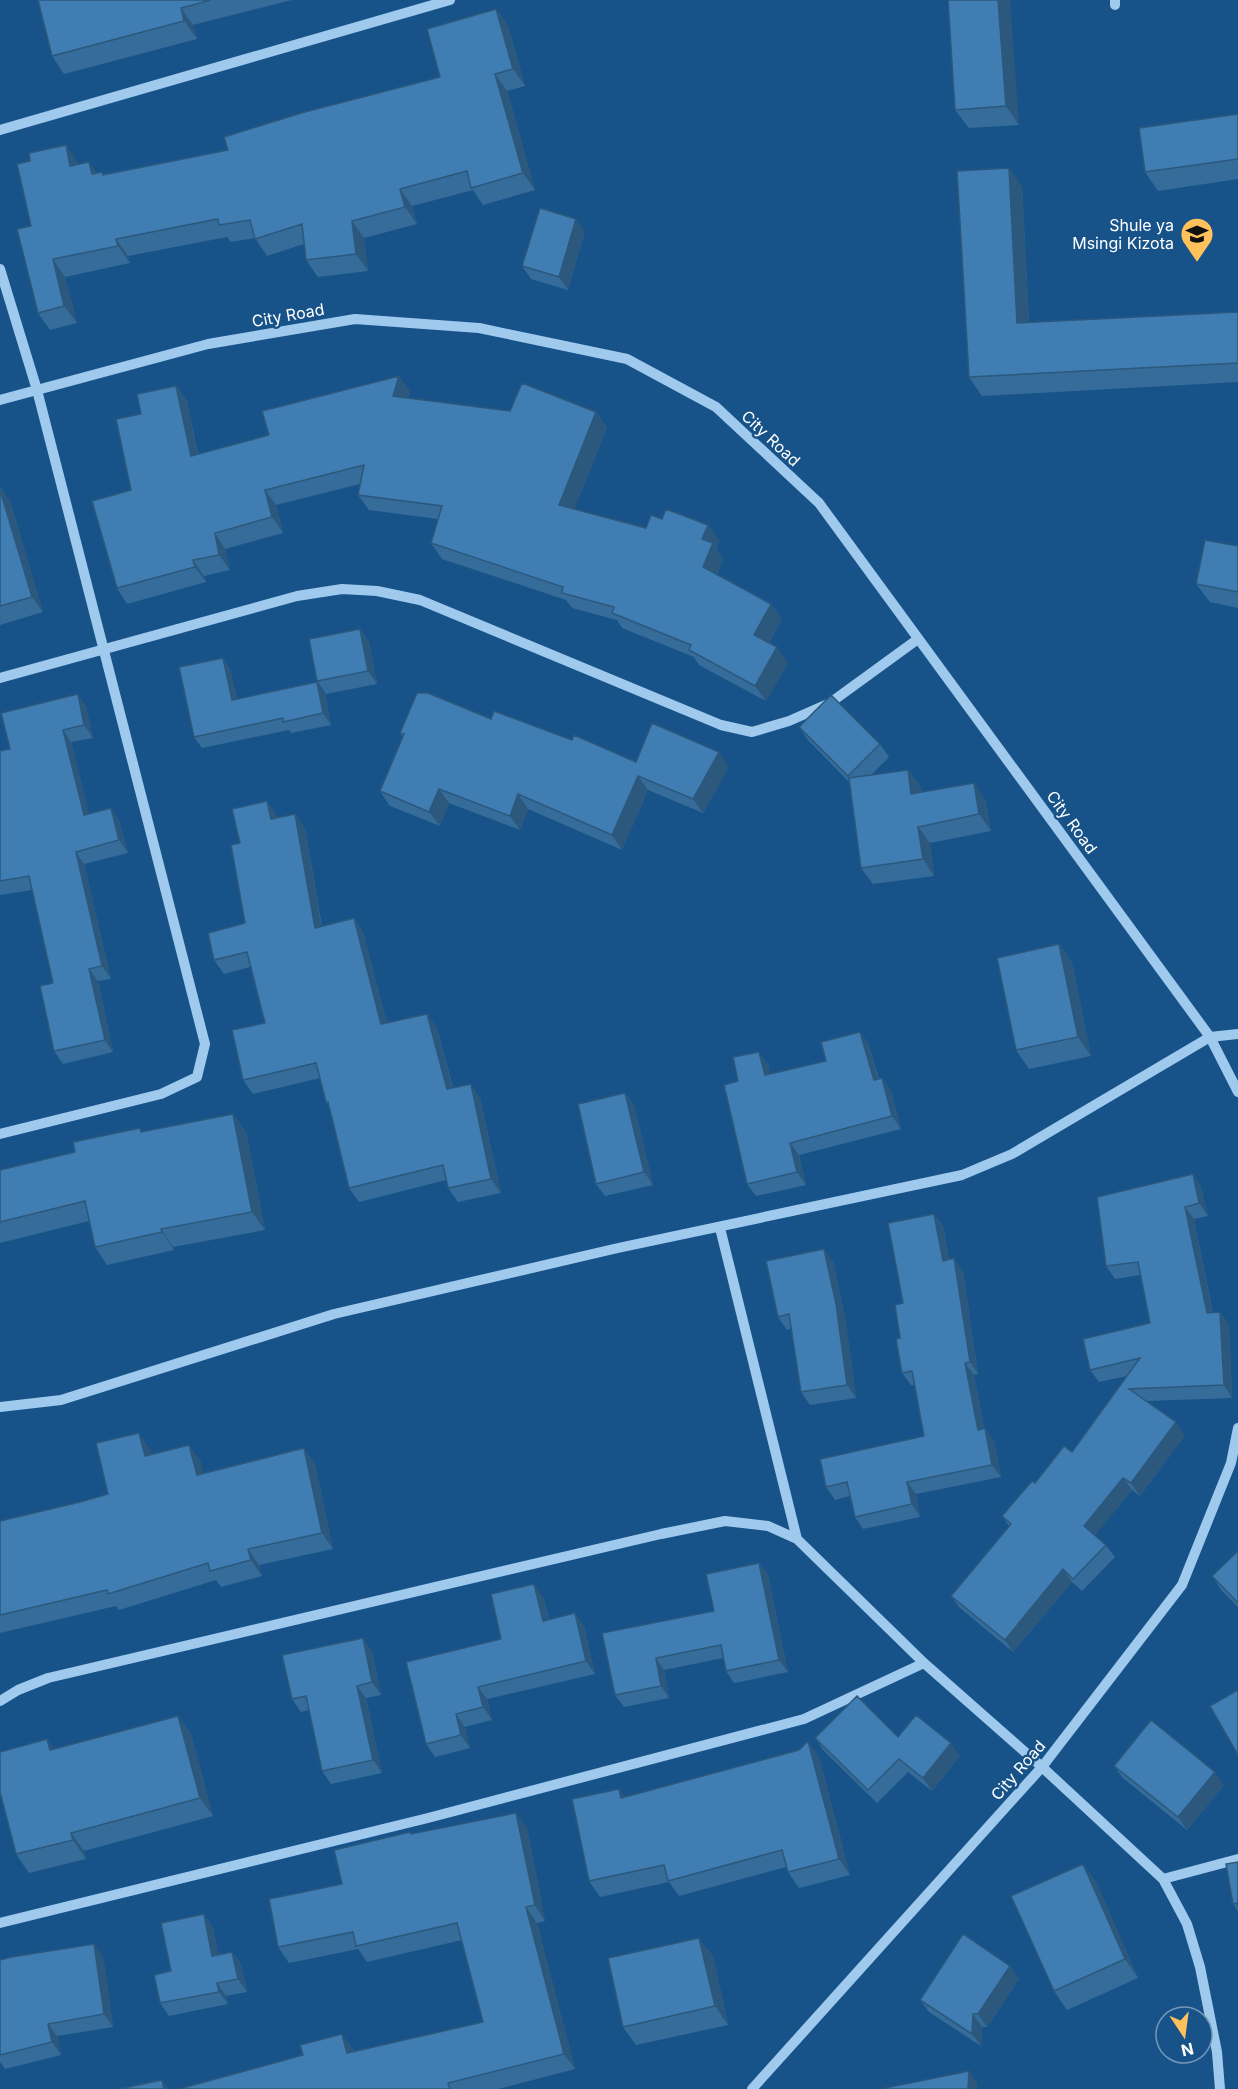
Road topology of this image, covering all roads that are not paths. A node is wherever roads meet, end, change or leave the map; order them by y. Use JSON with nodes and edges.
{"nodes":[{"id":1,"x":450,"y":0,"type":"edge"},
{"id":2,"x":0,"y":130,"type":"edge"},
{"id":3,"x":0,"y":269,"type":"edge"},
{"id":4,"x":37,"y":390,"type":"junction"},
{"id":5,"x":0,"y":400,"type":"edge"},
{"id":6,"x":918,"y":639,"type":"junction"},
{"id":7,"x":104,"y":650,"type":"junction"},
{"id":8,"x":0,"y":678,"type":"edge"},
{"id":9,"x":1238,"y":1034,"type":"edge"},
{"id":10,"x":1210,"y":1037,"type":"junction"},
{"id":11,"x":1238,"y":1092,"type":"edge"},
{"id":12,"x":0,"y":1134,"type":"edge"},
{"id":13,"x":720,"y":1227,"type":"junction"},
{"id":14,"x":0,"y":1407,"type":"edge"},
{"id":15,"x":1238,"y":1428,"type":"edge"},
{"id":16,"x":1234,"y":1462,"type":"edge"},
{"id":17,"x":797,"y":1539,"type":"junction"},
{"id":18,"x":924,"y":1663,"type":"junction"},
{"id":19,"x":0,"y":1701,"type":"edge"},
{"id":20,"x":1042,"y":1767,"type":"junction"},
{"id":21,"x":1238,"y":1859,"type":"edge"},
{"id":22,"x":1163,"y":1879,"type":"junction"},
{"id":23,"x":0,"y":1923,"type":"edge"},
{"id":24,"x":752,"y":2089,"type":"edge"},
{"id":25,"x":1220,"y":2089,"type":"edge"}],
"edges":[{"from":1,"to":2,"type":"street"},
{"from":3,"to":4,"type":"street"},
{"from":4,"to":5,"type":"street","name":"City Road"},
{"from":4,"to":6,"type":"street","name":"City Road"},
{"from":4,"to":7,"type":"street"},
{"from":6,"to":7,"type":"street"},
{"from":6,"to":10,"type":"street","name":"City Road"},
{"from":7,"to":8,"type":"street"},
{"from":7,"to":12,"type":"street"},
{"from":9,"to":10,"type":"street"},
{"from":10,"to":11,"type":"street","name":"City Road"},
{"from":10,"to":13,"type":"street"},
{"from":13,"to":14,"type":"street"},
{"from":13,"to":17,"type":"street"},
{"from":15,"to":16,"type":"street","name":"City Road"},
{"from":16,"to":20,"type":"street","name":"City Road"},
{"from":17,"to":18,"type":"street"},
{"from":17,"to":19,"type":"street"},
{"from":18,"to":20,"type":"street"},
{"from":18,"to":23,"type":"street"},
{"from":20,"to":22,"type":"street"},
{"from":20,"to":24,"type":"street","name":"City Road"},
{"from":21,"to":22,"type":"street"},
{"from":22,"to":25,"type":"street"}]}
